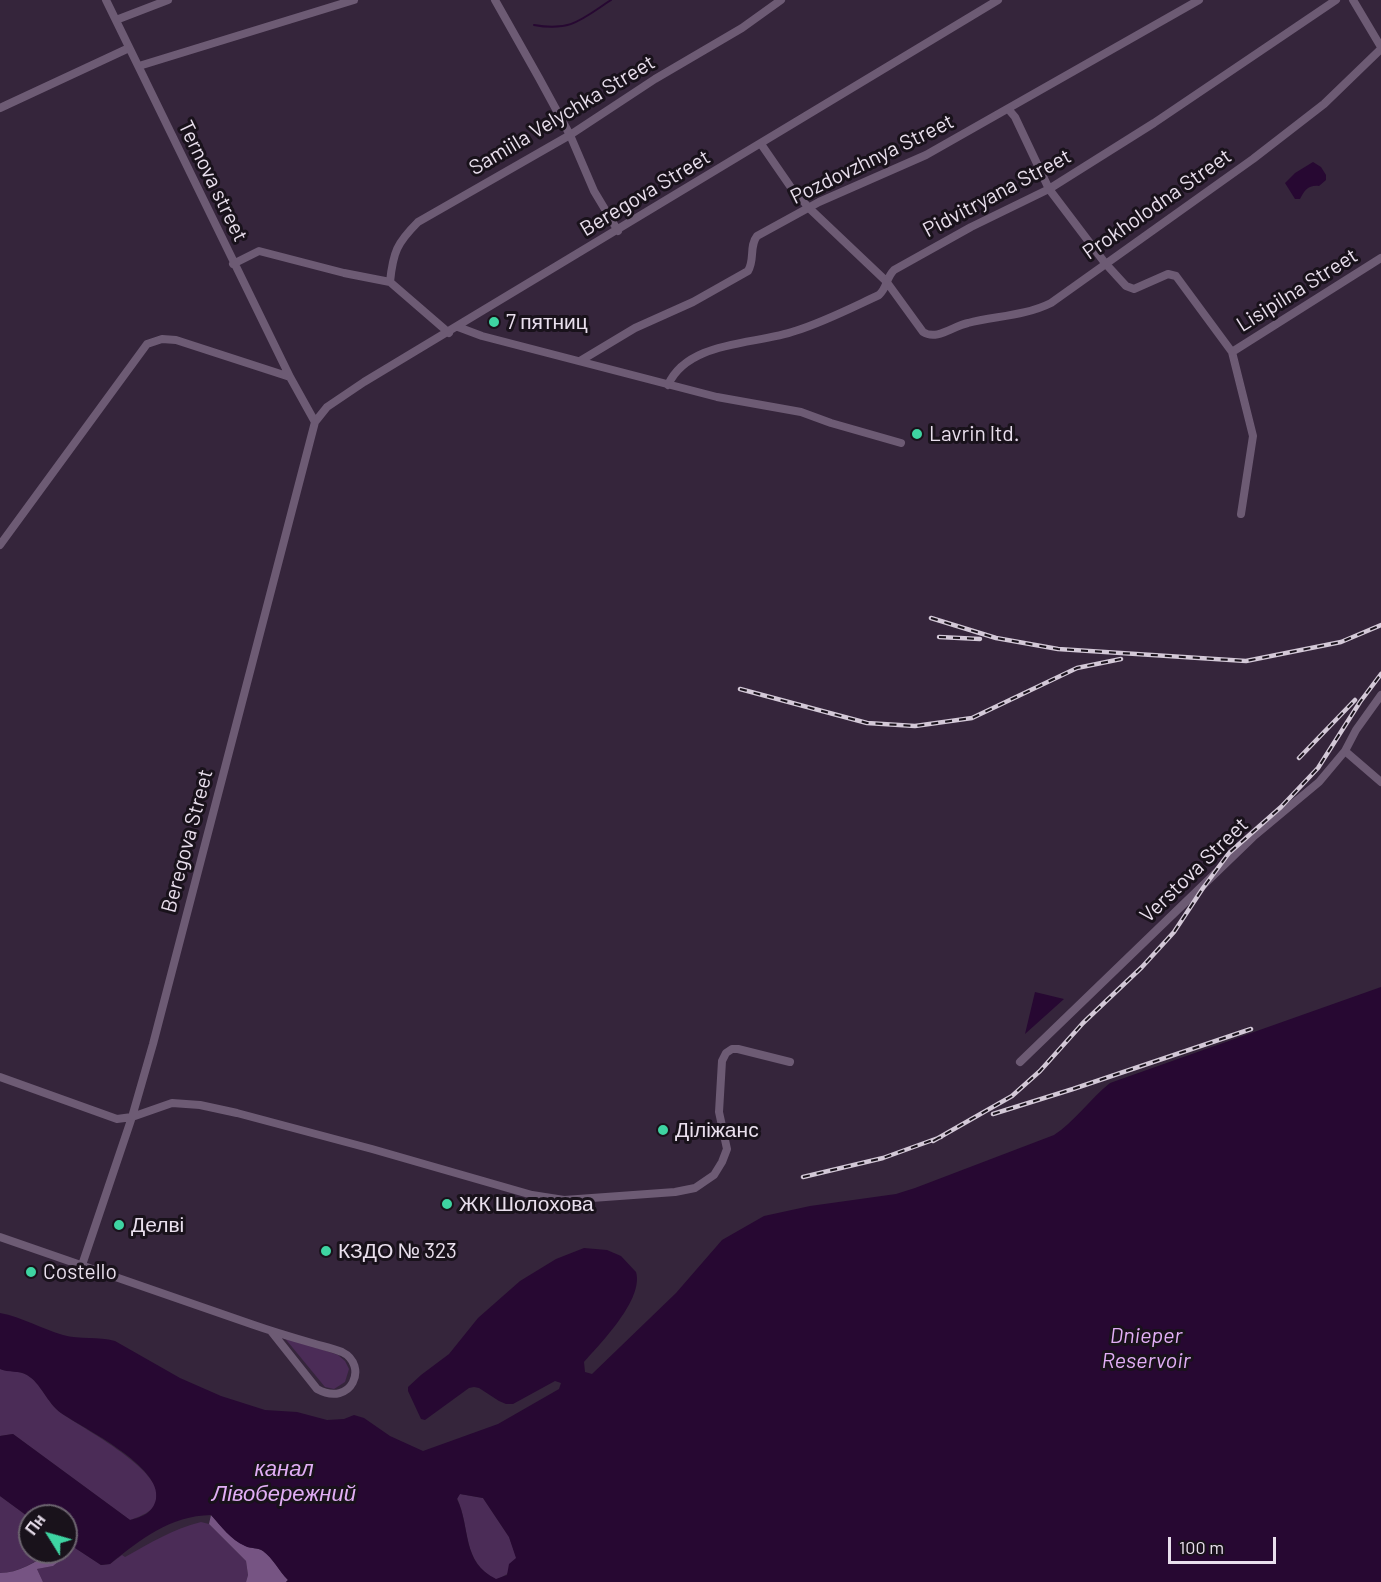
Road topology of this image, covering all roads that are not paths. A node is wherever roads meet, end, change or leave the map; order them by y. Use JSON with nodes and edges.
{"nodes":[{"id":1,"x":106,"y":0,"type":"edge"},
{"id":2,"x":168,"y":0,"type":"edge"},
{"id":3,"x":354,"y":0,"type":"edge"},
{"id":4,"x":495,"y":0,"type":"edge"},
{"id":5,"x":781,"y":0,"type":"edge"},
{"id":6,"x":998,"y":0,"type":"edge"},
{"id":7,"x":1199,"y":0,"type":"edge"},
{"id":8,"x":1336,"y":0,"type":"edge"},
{"id":9,"x":1353,"y":0,"type":"edge"},
{"id":10,"x":116,"y":20,"type":"junction"},
{"id":11,"x":129,"y":48,"type":"junction"},
{"id":12,"x":1381,"y":48,"type":"edge"},
{"id":13,"x":138,"y":66,"type":"junction"},
{"id":14,"x":0,"y":108,"type":"edge"},
{"id":15,"x":1009,"y":110,"type":"junction"},
{"id":16,"x":570,"y":135,"type":"junction"},
{"id":17,"x":761,"y":144,"type":"junction"},
{"id":18,"x":1049,"y":189,"type":"junction"},
{"id":19,"x":809,"y":208,"type":"junction"},
{"id":20,"x":618,"y":231,"type":"junction"},
{"id":21,"x":1381,"y":258,"type":"edge"},
{"id":22,"x":1105,"y":263,"type":"junction"},
{"id":23,"x":233,"y":264,"type":"junction"},
{"id":24,"x":886,"y":280,"type":"junction"},
{"id":25,"x":390,"y":282,"type":"junction"},
{"id":26,"x":458,"y":327,"type":"junction"},
{"id":27,"x":448,"y":333,"type":"junction"},
{"id":28,"x":1232,"y":352,"type":"junction"},
{"id":29,"x":580,"y":361,"type":"junction"},
{"id":30,"x":290,"y":377,"type":"junction"},
{"id":31,"x":668,"y":385,"type":"junction"},
{"id":32,"x":315,"y":422,"type":"junction"},
{"id":33,"x":901,"y":443,"type":"dead end"},
{"id":34,"x":1241,"y":513,"type":"dead end"},
{"id":35,"x":0,"y":545,"type":"edge"},
{"id":36,"x":1381,"y":695,"type":"edge"},
{"id":37,"x":1345,"y":751,"type":"junction"},
{"id":38,"x":1381,"y":782,"type":"edge"},
{"id":39,"x":790,"y":1062,"type":"dead end"},
{"id":40,"x":1020,"y":1062,"type":"dead end"},
{"id":41,"x":0,"y":1077,"type":"edge"},
{"id":42,"x":132,"y":1117,"type":"junction"},
{"id":43,"x":0,"y":1237,"type":"edge"},
{"id":44,"x":82,"y":1265,"type":"junction"},
{"id":45,"x":271,"y":1331,"type":"junction"}],
"edges":[{"from":1,"to":10,"type":"street","name":"Ternova street"},
{"from":2,"to":10,"type":"street"},
{"from":3,"to":13,"type":"street"},
{"from":4,"to":16,"type":"street"},
{"from":5,"to":16,"type":"street","name":"Samiila Velychka Street"},
{"from":6,"to":17,"type":"street","name":"Beregova Street"},
{"from":7,"to":15,"type":"street","name":"Pozdovzhnya Street"},
{"from":8,"to":18,"type":"street","name":"Pidvitryana Street"},
{"from":9,"to":12,"type":"street"},
{"from":10,"to":11,"type":"street","name":"Ternova street"},
{"from":11,"to":13,"type":"street","name":"Ternova street"},
{"from":11,"to":14,"type":"street"},
{"from":12,"to":22,"type":"street","name":"Prokholodna Street"},
{"from":13,"to":23,"type":"street","name":"Ternova street"},
{"from":15,"to":18,"type":"street"},
{"from":15,"to":19,"type":"street","name":"Pozdovzhnya Street"},
{"from":16,"to":20,"type":"street"},
{"from":16,"to":25,"type":"street","name":"Samiila Velychka Street"},
{"from":17,"to":19,"type":"street"},
{"from":17,"to":20,"type":"street","name":"Beregova Street"},
{"from":18,"to":22,"type":"street"},
{"from":18,"to":24,"type":"street","name":"Pidvitryana Street"},
{"from":19,"to":24,"type":"street"},
{"from":19,"to":29,"type":"street","name":"Pozdovzhnya Street"},
{"from":20,"to":26,"type":"street","name":"Beregova Street"},
{"from":21,"to":28,"type":"street","name":"Lisipilna Street"},
{"from":22,"to":24,"type":"street","name":"Prokholodna Street"},
{"from":22,"to":28,"type":"street","name":"Lisipilna Street"},
{"from":23,"to":25,"type":"street"},
{"from":23,"to":30,"type":"street","name":"Ternova street"},
{"from":24,"to":31,"type":"street","name":"Pidvitryana Street"},
{"from":25,"to":27,"type":"street"},
{"from":26,"to":27,"type":"street","name":"Beregova Street"},
{"from":26,"to":29,"type":"street"},
{"from":27,"to":32,"type":"street","name":"Beregova Street"},
{"from":28,"to":34,"type":"street","name":"Lisipilna Street"},
{"from":29,"to":31,"type":"street"},
{"from":30,"to":32,"type":"street"},
{"from":30,"to":35,"type":"street"},
{"from":31,"to":33,"type":"street"},
{"from":32,"to":42,"type":"street","name":"Beregova Street"},
{"from":36,"to":37,"type":"street","name":"Verstova Street"},
{"from":37,"to":38,"type":"street"},
{"from":37,"to":40,"type":"street","name":"Verstova Street"},
{"from":39,"to":42,"type":"street"},
{"from":41,"to":42,"type":"street"},
{"from":42,"to":44,"type":"street","name":"Beregova Street"},
{"from":43,"to":44,"type":"street"},
{"from":44,"to":45,"type":"street"},
{"from":45,"to":45,"type":"street"}]}
